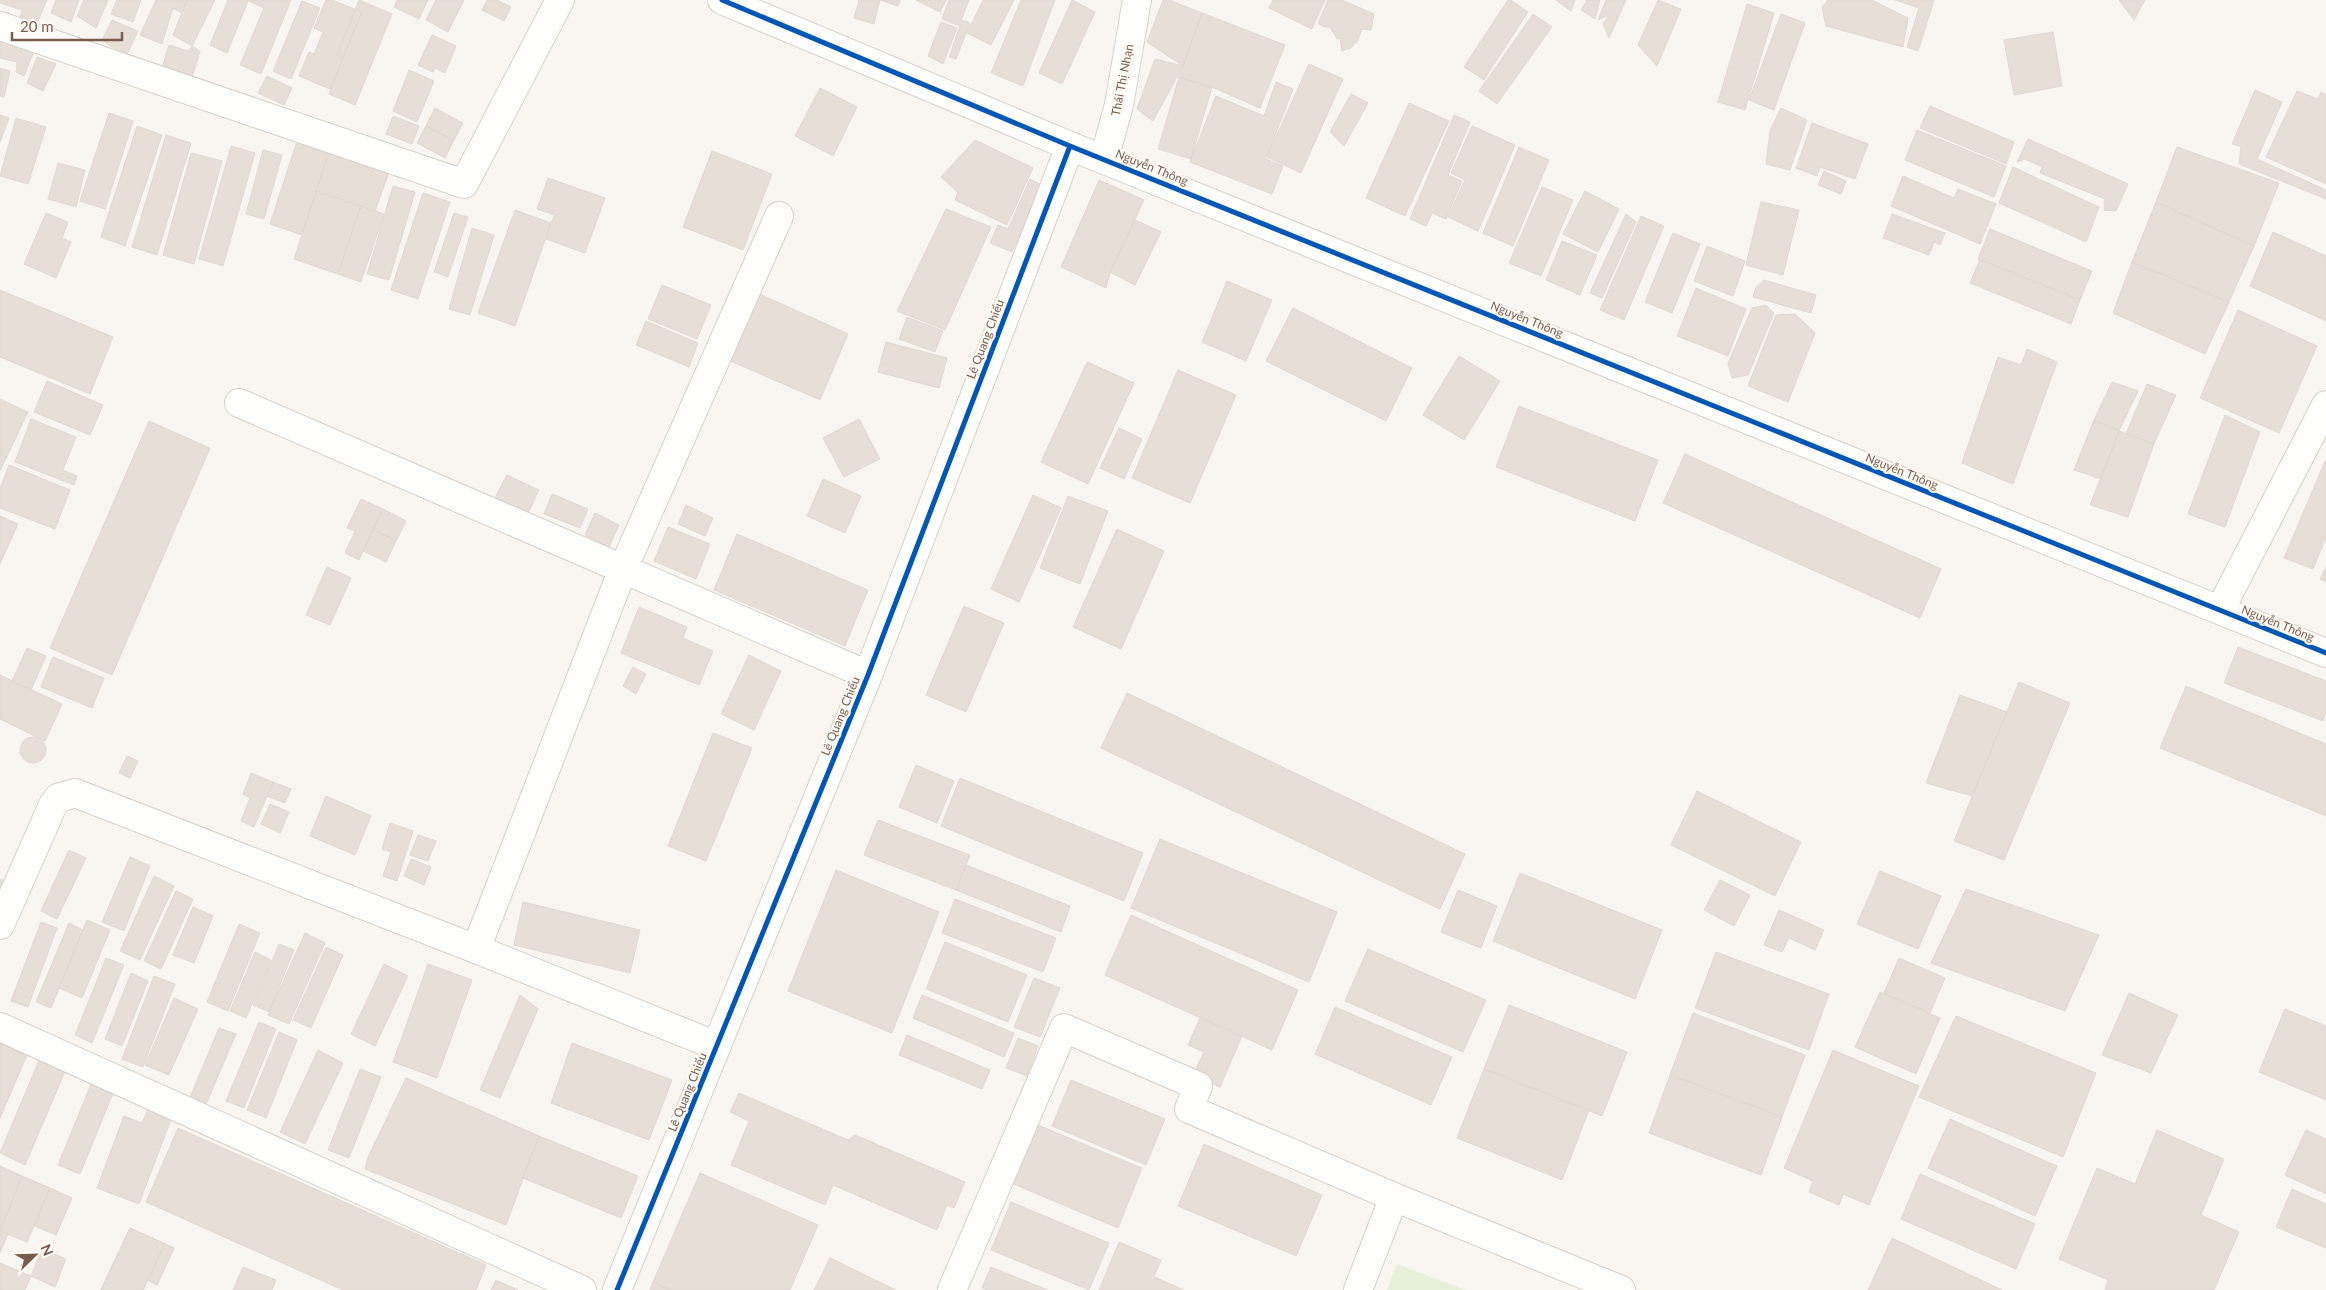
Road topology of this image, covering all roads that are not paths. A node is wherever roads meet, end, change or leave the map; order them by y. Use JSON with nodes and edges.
{"nodes":[{"id":1,"x":560,"y":0,"type":"edge"},
{"id":2,"x":722,"y":0,"type":"edge"},
{"id":3,"x":1137,"y":0,"type":"edge"},
{"id":4,"x":0,"y":26,"type":"edge"},
{"id":5,"x":1070,"y":146,"type":"junction"},
{"id":6,"x":1104,"y":159,"type":"junction"},
{"id":7,"x":779,"y":216,"type":"dead end"},
{"id":8,"x":239,"y":403,"type":"dead end"},
{"id":9,"x":2326,"y":405,"type":"edge"},
{"id":10,"x":623,"y":569,"type":"junction"},
{"id":11,"x":2220,"y":610,"type":"junction"},
{"id":12,"x":2326,"y":653,"type":"edge"},
{"id":13,"x":868,"y":675,"type":"junction"},
{"id":14,"x":0,"y":925,"type":"edge"},
{"id":15,"x":476,"y":949,"type":"junction"},
{"id":16,"x":0,"y":1027,"type":"edge"},
{"id":17,"x":717,"y":1046,"type":"junction"},
{"id":18,"x":1394,"y":1197,"type":"junction"},
{"id":19,"x":582,"y":1290,"type":"edge"},
{"id":20,"x":617,"y":1290,"type":"edge"},
{"id":21,"x":952,"y":1290,"type":"edge"},
{"id":22,"x":1358,"y":1290,"type":"edge"},
{"id":23,"x":1621,"y":1290,"type":"edge"}],
"edges":[{"from":1,"to":4,"type":"street"},
{"from":2,"to":5,"type":"street","name":"Nguyễn Thông"},
{"from":3,"to":6,"type":"street","name":"Thái Thị Nhạn"},
{"from":5,"to":6,"type":"street","name":"Nguyễn Thông"},
{"from":5,"to":13,"type":"street","name":"Lê Quang Chiểu"},
{"from":6,"to":11,"type":"street","name":"Nguyễn Thông"},
{"from":7,"to":10,"type":"street"},
{"from":8,"to":10,"type":"street"},
{"from":9,"to":11,"type":"street"},
{"from":10,"to":13,"type":"street"},
{"from":10,"to":15,"type":"street"},
{"from":11,"to":12,"type":"street","name":"Nguyễn Thông"},
{"from":13,"to":17,"type":"street","name":"Lê Quang Chiểu"},
{"from":14,"to":15,"type":"street"},
{"from":15,"to":17,"type":"street"},
{"from":16,"to":19,"type":"street"},
{"from":17,"to":20,"type":"street","name":"Lê Quang Chiểu"},
{"from":18,"to":21,"type":"street"},
{"from":18,"to":22,"type":"street"},
{"from":18,"to":23,"type":"street"}]}
